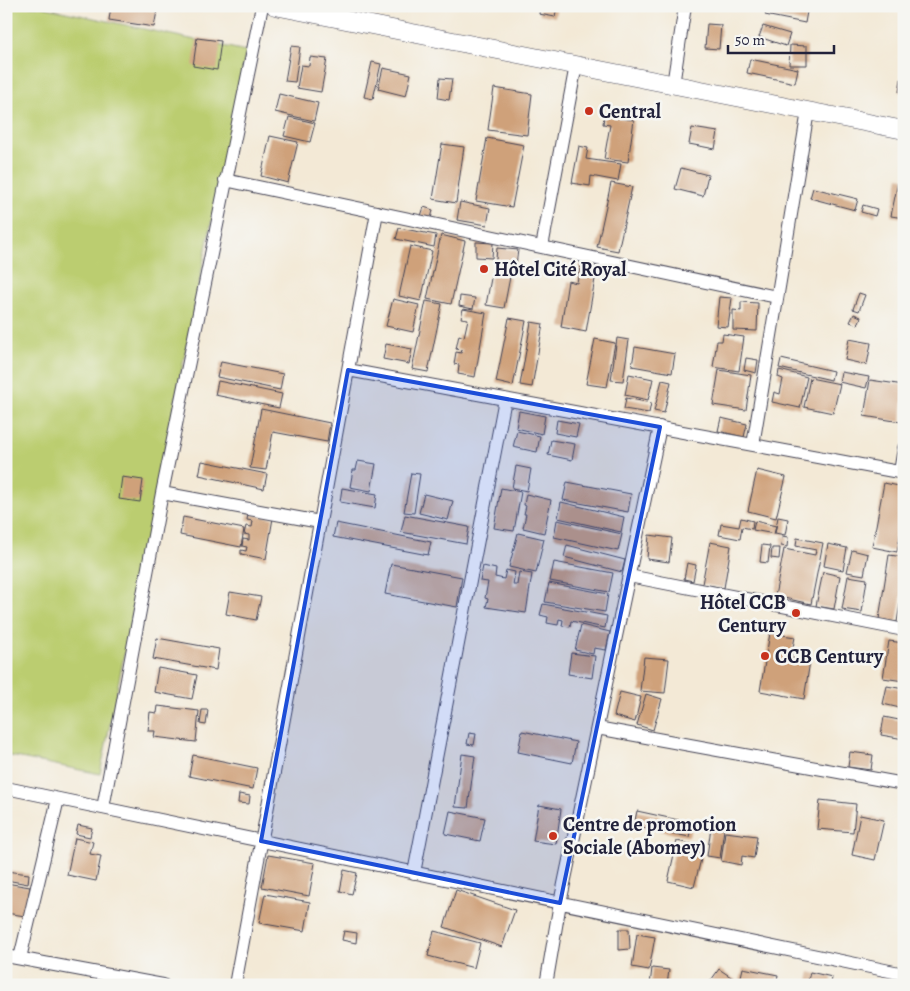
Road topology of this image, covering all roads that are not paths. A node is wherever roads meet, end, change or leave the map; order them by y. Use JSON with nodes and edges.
{"nodes":[{"id":1,"x":262,"y":6,"type":"edge"},
{"id":2,"x":275,"y":6,"type":"edge"},
{"id":3,"x":685,"y":6,"type":"edge"},
{"id":4,"x":576,"y":65,"type":"junction"},
{"id":5,"x":673,"y":85,"type":"junction"},
{"id":6,"x":808,"y":111,"type":"junction"},
{"id":7,"x":904,"y":130,"type":"edge"},
{"id":8,"x":225,"y":180,"type":"junction"},
{"id":9,"x":378,"y":212,"type":"junction"},
{"id":10,"x":542,"y":247,"type":"junction"},
{"id":11,"x":777,"y":297,"type":"junction"},
{"id":12,"x":348,"y":370,"type":"junction"},
{"id":13,"x":505,"y":399,"type":"junction"},
{"id":14,"x":660,"y":427,"type":"junction"},
{"id":15,"x":753,"y":444,"type":"junction"},
{"id":16,"x":904,"y":448,"type":"edge"},
{"id":17,"x":902,"y":472,"type":"edge"},
{"id":18,"x":162,"y":493,"type":"junction"},
{"id":19,"x":320,"y":522,"type":"junction"},
{"id":20,"x":629,"y":576,"type":"junction"},
{"id":21,"x":904,"y":630,"type":"edge"},
{"id":22,"x":597,"y":728,"type":"junction"},
{"id":23,"x":904,"y":784,"type":"edge"},
{"id":24,"x":6,"y":788,"type":"edge"},
{"id":25,"x":58,"y":799,"type":"junction"},
{"id":26,"x":103,"y":808,"type":"junction"},
{"id":27,"x":262,"y":841,"type":"junction"},
{"id":28,"x":414,"y":873,"type":"junction"},
{"id":29,"x":560,"y":903,"type":"junction"},
{"id":30,"x":6,"y":956,"type":"edge"},
{"id":31,"x":20,"y":958,"type":"junction"},
{"id":32,"x":904,"y":974,"type":"edge"},
{"id":33,"x":163,"y":985,"type":"edge"},
{"id":34,"x":235,"y":985,"type":"edge"},
{"id":35,"x":546,"y":985,"type":"edge"}],
"edges":[{"from":1,"to":8,"type":"street"},
{"from":2,"to":4,"type":"street"},
{"from":3,"to":5,"type":"street"},
{"from":4,"to":5,"type":"street"},
{"from":4,"to":10,"type":"street"},
{"from":5,"to":6,"type":"street"},
{"from":6,"to":7,"type":"street"},
{"from":6,"to":11,"type":"street"},
{"from":8,"to":9,"type":"street"},
{"from":8,"to":18,"type":"street"},
{"from":9,"to":10,"type":"street"},
{"from":9,"to":12,"type":"street"},
{"from":10,"to":11,"type":"street"},
{"from":11,"to":15,"type":"street"},
{"from":12,"to":13,"type":"street"},
{"from":12,"to":19,"type":"street"},
{"from":13,"to":14,"type":"street"},
{"from":13,"to":28,"type":"street"},
{"from":14,"to":15,"type":"street"},
{"from":14,"to":20,"type":"street"},
{"from":15,"to":17,"type":"street"},
{"from":16,"to":17,"type":"street"},
{"from":18,"to":19,"type":"street"},
{"from":18,"to":26,"type":"street"},
{"from":19,"to":27,"type":"street"},
{"from":20,"to":21,"type":"street"},
{"from":20,"to":22,"type":"street"},
{"from":22,"to":23,"type":"street"},
{"from":22,"to":29,"type":"street"},
{"from":24,"to":25,"type":"street"},
{"from":25,"to":26,"type":"street"},
{"from":25,"to":31,"type":"street"},
{"from":26,"to":27,"type":"street"},
{"from":27,"to":28,"type":"street"},
{"from":27,"to":34,"type":"street"},
{"from":28,"to":29,"type":"street"},
{"from":29,"to":32,"type":"street"},
{"from":29,"to":35,"type":"street"},
{"from":30,"to":31,"type":"street"},
{"from":31,"to":33,"type":"street"}]}
